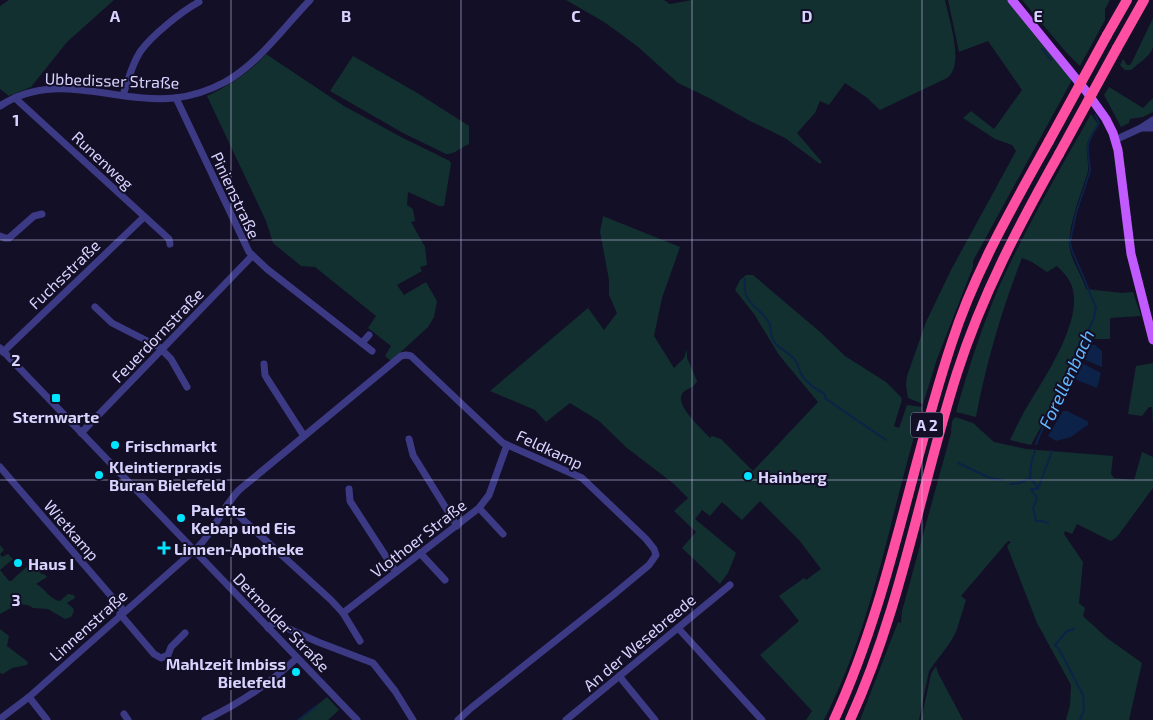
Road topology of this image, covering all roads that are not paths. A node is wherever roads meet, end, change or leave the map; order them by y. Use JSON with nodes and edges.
{"nodes":[{"id":1,"x":310,"y":0,"type":"edge"},
{"id":2,"x":1012,"y":0,"type":"edge"},
{"id":3,"x":1127,"y":0,"type":"edge"},
{"id":4,"x":1144,"y":0,"type":"edge"},
{"id":5,"x":199,"y":2,"type":"dead end"},
{"id":6,"x":123,"y":95,"type":"junction"},
{"id":7,"x":15,"y":98,"type":"junction"},
{"id":8,"x":176,"y":98,"type":"junction"},
{"id":9,"x":0,"y":106,"type":"edge"},
{"id":10,"x":1153,"y":120,"type":"edge"},
{"id":11,"x":1141,"y":128,"type":"junction"},
{"id":12,"x":1153,"y":128,"type":"edge"},
{"id":13,"x":1115,"y":140,"type":"junction"},
{"id":14,"x":42,"y":214,"type":"dead end"},
{"id":15,"x":144,"y":216,"type":"junction"},
{"id":16,"x":0,"y":236,"type":"edge"},
{"id":17,"x":170,"y":244,"type":"dead end"},
{"id":18,"x":252,"y":256,"type":"junction"},
{"id":19,"x":95,"y":307,"type":"dead end"},
{"id":20,"x":369,"y":335,"type":"dead end"},
{"id":21,"x":1153,"y":340,"type":"edge"},
{"id":22,"x":362,"y":343,"type":"junction"},
{"id":23,"x":2,"y":350,"type":"edge"},
{"id":24,"x":162,"y":350,"type":"junction"},
{"id":25,"x":372,"y":351,"type":"dead end"},
{"id":26,"x":264,"y":364,"type":"dead end"},
{"id":27,"x":187,"y":387,"type":"dead end"},
{"id":28,"x":81,"y":432,"type":"junction"},
{"id":29,"x":304,"y":436,"type":"junction"},
{"id":30,"x":409,"y":439,"type":"dead end"},
{"id":31,"x":507,"y":445,"type":"junction"},
{"id":32,"x":0,"y":467,"type":"edge"},
{"id":33,"x":349,"y":489,"type":"dead end"},
{"id":34,"x":227,"y":505,"type":"junction"},
{"id":35,"x":479,"y":508,"type":"junction"},
{"id":36,"x":457,"y":526,"type":"junction"},
{"id":37,"x":503,"y":534,"type":"dead end"},
{"id":38,"x":194,"y":550,"type":"junction"},
{"id":39,"x":420,"y":553,"type":"junction"},
{"id":40,"x":396,"y":572,"type":"junction"},
{"id":41,"x":445,"y":580,"type":"dead end"},
{"id":42,"x":730,"y":585,"type":"dead end"},
{"id":43,"x":122,"y":612,"type":"junction"},
{"id":44,"x":342,"y":613,"type":"junction"},
{"id":45,"x":268,"y":628,"type":"junction"},
{"id":46,"x":678,"y":628,"type":"junction"},
{"id":47,"x":185,"y":633,"type":"dead end"},
{"id":48,"x":360,"y":641,"type":"dead end"},
{"id":49,"x":297,"y":658,"type":"junction"},
{"id":50,"x":619,"y":676,"type":"junction"},
{"id":51,"x":29,"y":697,"type":"junction"},
{"id":52,"x":0,"y":719,"type":"edge"},
{"id":53,"x":47,"y":720,"type":"edge"},
{"id":54,"x":205,"y":720,"type":"edge"},
{"id":55,"x":357,"y":720,"type":"edge"},
{"id":56,"x":413,"y":720,"type":"edge"},
{"id":57,"x":458,"y":720,"type":"edge"},
{"id":58,"x":566,"y":720,"type":"edge"},
{"id":59,"x":656,"y":720,"type":"edge"},
{"id":60,"x":762,"y":720,"type":"edge"},
{"id":61,"x":834,"y":720,"type":"edge"},
{"id":62,"x":850,"y":720,"type":"edge"}],
"edges":[{"from":1,"to":8,"type":"street","name":"Ubbedisser Straße"},
{"from":2,"to":13,"type":"main road"},
{"from":3,"to":61,"type":"highway","number":"A 2","bridge":true},
{"from":4,"to":62,"type":"highway","number":"A 2","bridge":true},
{"from":5,"to":6,"type":"street"},
{"from":6,"to":7,"type":"street","name":"Ubbedisser Straße"},
{"from":6,"to":8,"type":"street","name":"Ubbedisser Straße"},
{"from":7,"to":9,"type":"street","name":"Ubbedisser Straße"},
{"from":7,"to":15,"type":"street","name":"Runenweg"},
{"from":8,"to":18,"type":"street","name":"Pinienstraße"},
{"from":10,"to":11,"type":"street"},
{"from":11,"to":12,"type":"street"},
{"from":11,"to":13,"type":"street"},
{"from":13,"to":21,"type":"main road"},
{"from":14,"to":16,"type":"street"},
{"from":15,"to":17,"type":"street","name":"Runenweg"},
{"from":15,"to":23,"type":"street","name":"Fuchsstraße"},
{"from":18,"to":22,"type":"street","name":"Pinienstraße"},
{"from":18,"to":24,"type":"street","name":"Feuerdornstraße"},
{"from":19,"to":24,"type":"street"},
{"from":20,"to":22,"type":"street"},
{"from":22,"to":25,"type":"street","name":"Pinienstraße"},
{"from":23,"to":28,"type":"street","name":"Detmolder Straße"},
{"from":24,"to":27,"type":"street"},
{"from":24,"to":28,"type":"street","name":"Feuerdornstraße"},
{"from":26,"to":29,"type":"street"},
{"from":28,"to":38,"type":"street","name":"Detmolder Straße"},
{"from":29,"to":31,"type":"street","name":"Feldkamp"},
{"from":29,"to":34,"type":"street","name":"Feldkamp"},
{"from":30,"to":36,"type":"street"},
{"from":31,"to":35,"type":"street","name":"Vlothoer Straße"},
{"from":31,"to":57,"type":"street","name":"Feldkamp"},
{"from":32,"to":43,"type":"street","name":"Wietkamp"},
{"from":33,"to":40,"type":"street"},
{"from":34,"to":38,"type":"street","name":"Feldkamp"},
{"from":34,"to":44,"type":"street"},
{"from":35,"to":36,"type":"street","name":"Vlothoer Straße"},
{"from":35,"to":37,"type":"street"},
{"from":36,"to":39,"type":"street","name":"Vlothoer Straße"},
{"from":38,"to":43,"type":"street","name":"Linnenstraße"},
{"from":38,"to":45,"type":"street","name":"Detmolder Straße"},
{"from":39,"to":40,"type":"street","name":"Vlothoer Straße"},
{"from":39,"to":41,"type":"street"},
{"from":40,"to":44,"type":"street","name":"Vlothoer Straße"},
{"from":42,"to":46,"type":"street","name":"An der Wesebreede"},
{"from":43,"to":47,"type":"street","name":"Wietkamp"},
{"from":43,"to":51,"type":"street","name":"Linnenstraße"},
{"from":44,"to":48,"type":"street"},
{"from":45,"to":49,"type":"street","name":"Detmolder Straße"},
{"from":45,"to":56,"type":"street"},
{"from":46,"to":50,"type":"street","name":"An der Wesebreede"},
{"from":46,"to":60,"type":"street"},
{"from":49,"to":54,"type":"street"},
{"from":49,"to":55,"type":"street","name":"Detmolder Straße"},
{"from":50,"to":58,"type":"street","name":"An der Wesebreede"},
{"from":50,"to":59,"type":"street"},
{"from":51,"to":52,"type":"street","name":"Linnenstraße"},
{"from":51,"to":53,"type":"street"}]}
